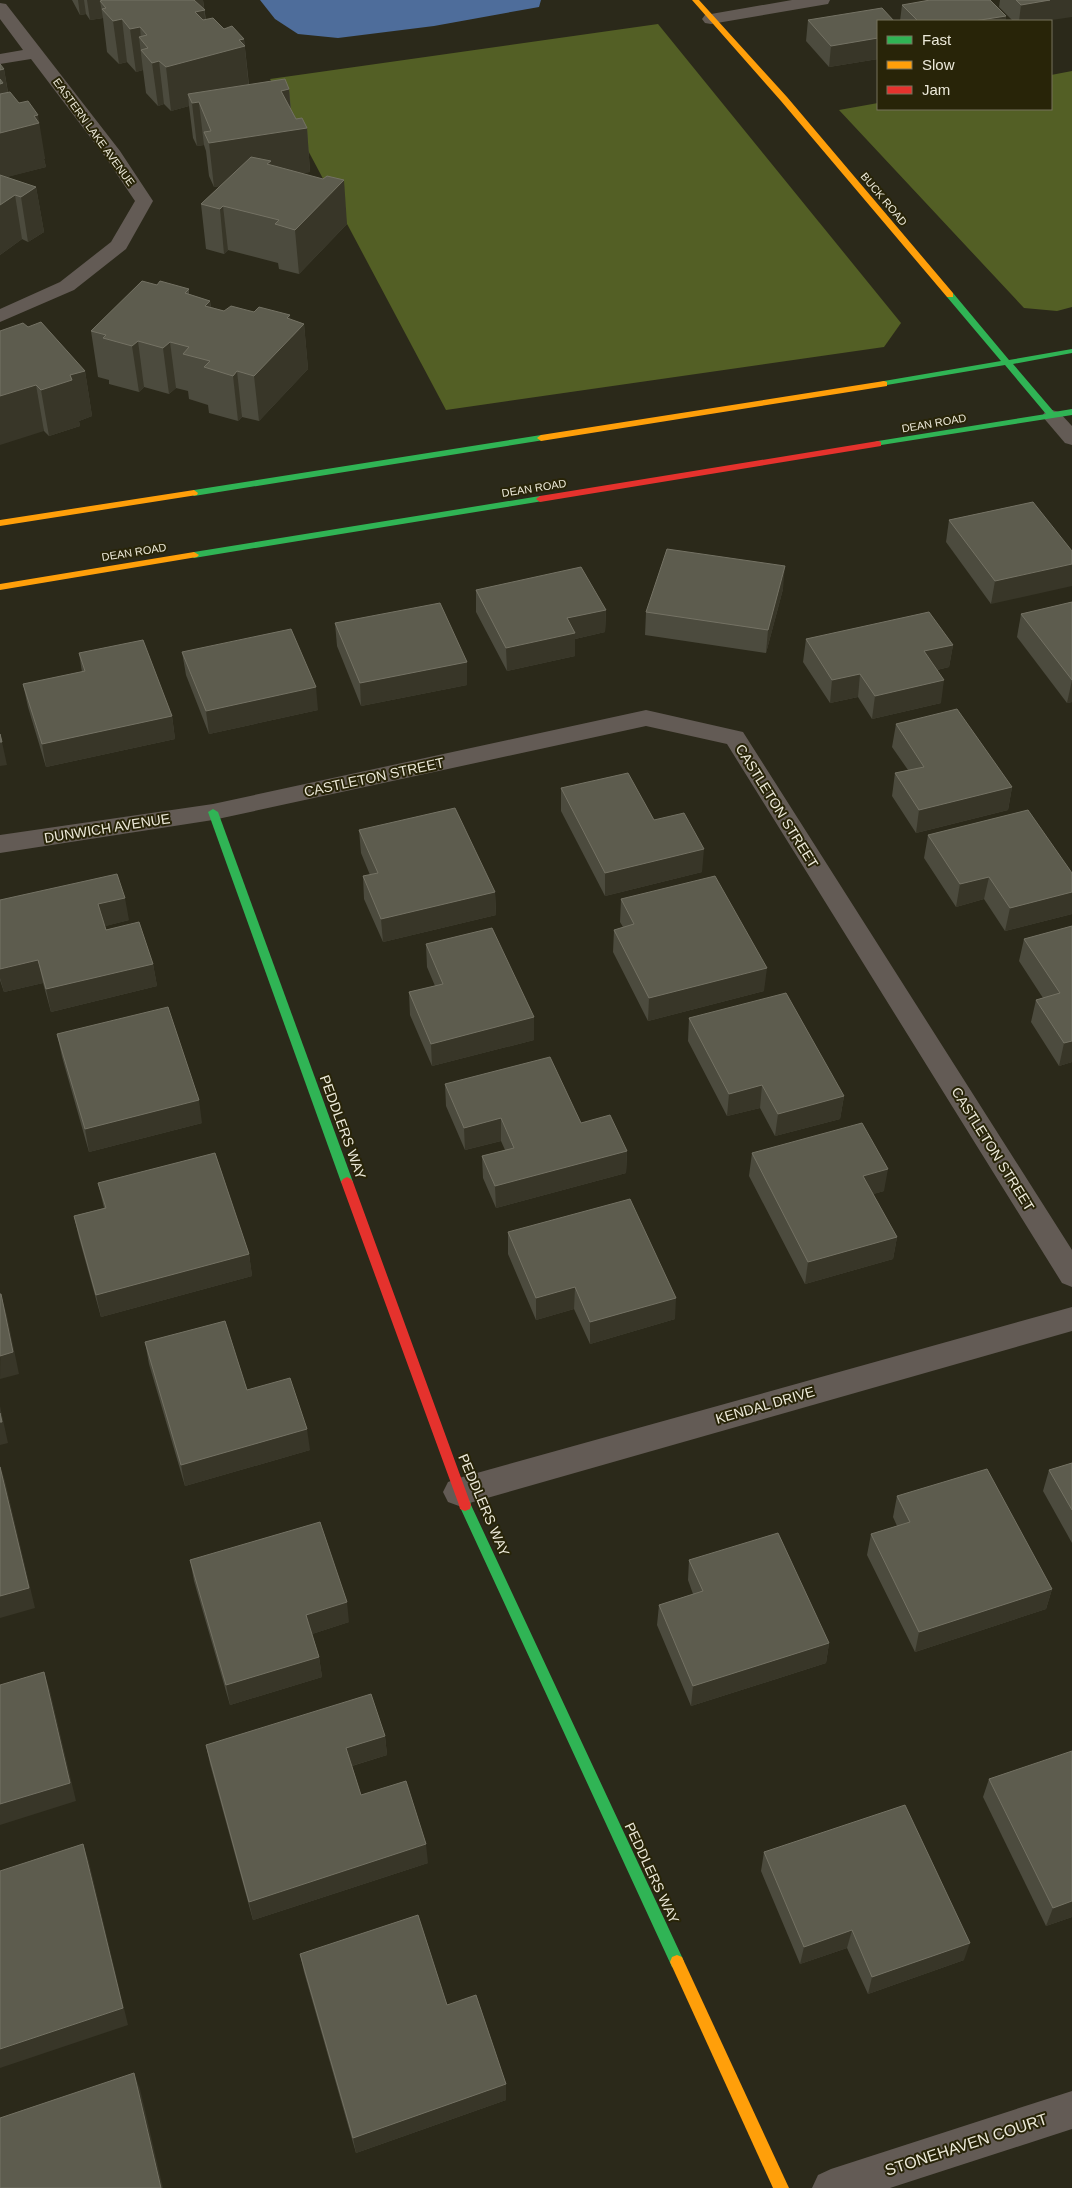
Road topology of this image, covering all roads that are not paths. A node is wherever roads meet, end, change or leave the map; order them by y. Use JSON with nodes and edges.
{"nodes":[{"id":1,"x":695,"y":0,"type":"edge"},
{"id":2,"x":822,"y":0,"type":"edge"},
{"id":3,"x":0,"y":8,"type":"edge"},
{"id":4,"x":711,"y":19,"type":"junction"},
{"id":5,"x":35,"y":53,"type":"junction"},
{"id":6,"x":0,"y":59,"type":"edge"},
{"id":7,"x":0,"y":316,"type":"edge"},
{"id":8,"x":1072,"y":351,"type":"edge"},
{"id":9,"x":1007,"y":363,"type":"junction"},
{"id":10,"x":1062,"y":414,"type":"edge"},
{"id":11,"x":1072,"y":439,"type":"edge"},
{"id":12,"x":0,"y":523,"type":"edge"},
{"id":13,"x":0,"y":587,"type":"edge"},
{"id":14,"x":213,"y":812,"type":"junction"},
{"id":15,"x":0,"y":844,"type":"edge"},
{"id":16,"x":1072,"y":1276,"type":"edge"},
{"id":17,"x":1072,"y":1319,"type":"edge"},
{"id":18,"x":459,"y":1492,"type":"junction"},
{"id":19,"x":1072,"y":2110,"type":"edge"},
{"id":20,"x":782,"y":2188,"type":"edge"},
{"id":21,"x":831,"y":2188,"type":"edge"}],
"edges":[{"from":1,"to":4,"type":"main road","name":"BUCK ROAD"},
{"from":2,"to":4,"type":"street"},
{"from":3,"to":5,"type":"street","name":"EASTERN LAKE AVENUE"},
{"from":4,"to":9,"type":"main road","name":"BUCK ROAD"},
{"from":5,"to":6,"type":"street"},
{"from":5,"to":7,"type":"street","name":"EASTERN LAKE AVENUE"},
{"from":8,"to":9,"type":"main road"},
{"from":9,"to":10,"type":"main road","name":"BUCK ROAD"},
{"from":9,"to":12,"type":"main road"},
{"from":10,"to":11,"type":"street"},
{"from":10,"to":13,"type":"main road","name":"DEAN ROAD"},
{"from":14,"to":15,"type":"street","name":"DUNWICH AVENUE"},
{"from":14,"to":16,"type":"street","name":"CASTLETON STREET"},
{"from":14,"to":18,"type":"main road","name":"PEDDLERS WAY"},
{"from":17,"to":18,"type":"street","name":"KENDAL DRIVE"},
{"from":18,"to":20,"type":"main road","name":"PEDDLERS WAY"},
{"from":19,"to":21,"type":"street","name":"STONEHAVEN COURT"}]}
